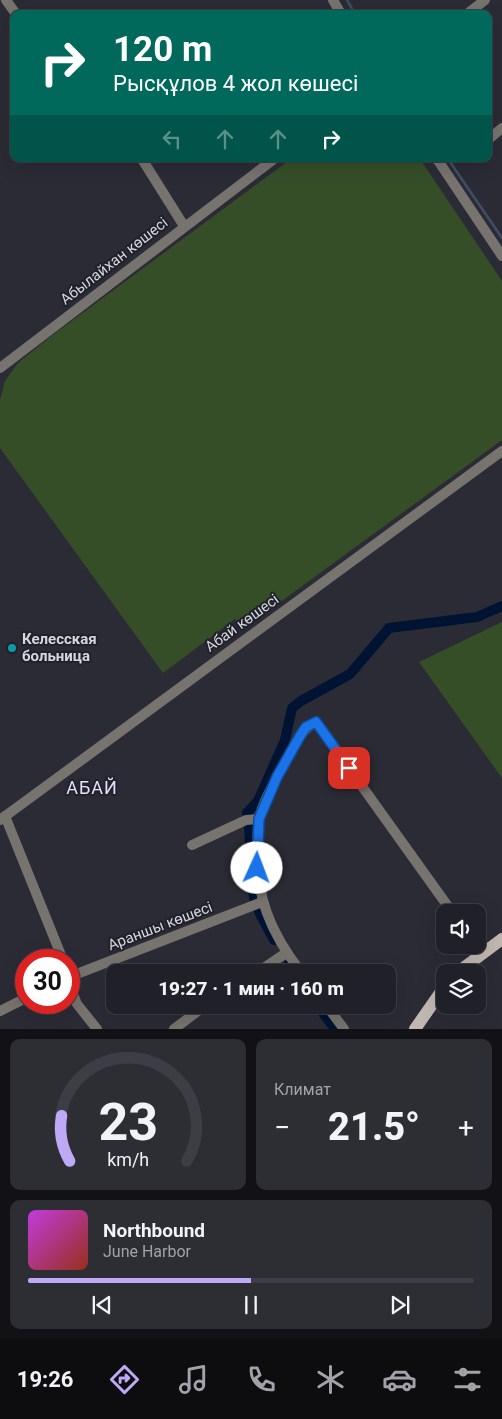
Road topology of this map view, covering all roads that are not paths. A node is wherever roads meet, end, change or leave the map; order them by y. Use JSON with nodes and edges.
{"nodes":[{"id":1,"x":485,"y":0,"type":"edge"},
{"id":2,"x":471,"y":10,"type":"edge"},
{"id":3,"x":502,"y":128,"type":"edge"},
{"id":4,"x":492,"y":136,"type":"edge"},
{"id":5,"x":144,"y":162,"type":"edge"},
{"id":6,"x":270,"y":162,"type":"edge"},
{"id":7,"x":439,"y":162,"type":"edge"},
{"id":8,"x":184,"y":226,"type":"junction"},
{"id":9,"x":502,"y":256,"type":"edge"},
{"id":10,"x":2,"y":364,"type":"edge"},
{"id":11,"x":502,"y":451,"type":"edge"},
{"id":12,"x":3,"y":818,"type":"edge"},
{"id":13,"x":259,"y":819,"type":"junction"},
{"id":14,"x":192,"y":845,"type":"dead end"},
{"id":15,"x":262,"y":902,"type":"junction"},
{"id":16,"x":446,"y":904,"type":"edge"},
{"id":17,"x":502,"y":938,"type":"edge"},
{"id":18,"x":486,"y":945,"type":"edge"},
{"id":19,"x":58,"y":949,"type":"edge"},
{"id":20,"x":286,"y":953,"type":"junction"},
{"id":21,"x":474,"y":954,"type":"edge"},
{"id":22,"x":270,"y":964,"type":"edge"},
{"id":23,"x":295,"y":964,"type":"edge"},
{"id":24,"x":465,"y":964,"type":"edge"},
{"id":25,"x":80,"y":975,"type":"edge"},
{"id":26,"x":436,"y":999,"type":"edge"},
{"id":27,"x":15,"y":1004,"type":"edge"},
{"id":28,"x":80,"y":1007,"type":"edge"},
{"id":29,"x":0,"y":1011,"type":"edge"},
{"id":30,"x":194,"y":1014,"type":"edge"},
{"id":31,"x":333,"y":1014,"type":"edge"},
{"id":32,"x":97,"y":1029,"type":"edge"},
{"id":33,"x":174,"y":1029,"type":"edge"},
{"id":34,"x":344,"y":1029,"type":"edge"},
{"id":35,"x":415,"y":1029,"type":"edge"}],
"edges":[{"from":1,"to":2,"type":"street"},
{"from":3,"to":4,"type":"street"},
{"from":5,"to":8,"type":"street","name":"Абылайхан көшесі"},
{"from":6,"to":8,"type":"street"},
{"from":7,"to":9,"type":"street"},
{"from":8,"to":10,"type":"street","name":"Абылайхан көшесі"},
{"from":11,"to":12,"type":"street","name":"Абай көшесі"},
{"from":12,"to":19,"type":"street"},
{"from":13,"to":14,"type":"street"},
{"from":13,"to":15,"type":"street"},
{"from":13,"to":16,"type":"street"},
{"from":15,"to":20,"type":"street"},
{"from":15,"to":25,"type":"street","name":"Араншы көшесі"},
{"from":17,"to":18,"type":"main road"},
{"from":20,"to":22,"type":"street"},
{"from":20,"to":23,"type":"street"},
{"from":21,"to":24,"type":"main road"},
{"from":26,"to":35,"type":"main road"},
{"from":27,"to":29,"type":"street"},
{"from":28,"to":32,"type":"street"},
{"from":30,"to":33,"type":"street"},
{"from":31,"to":34,"type":"street"}]}
